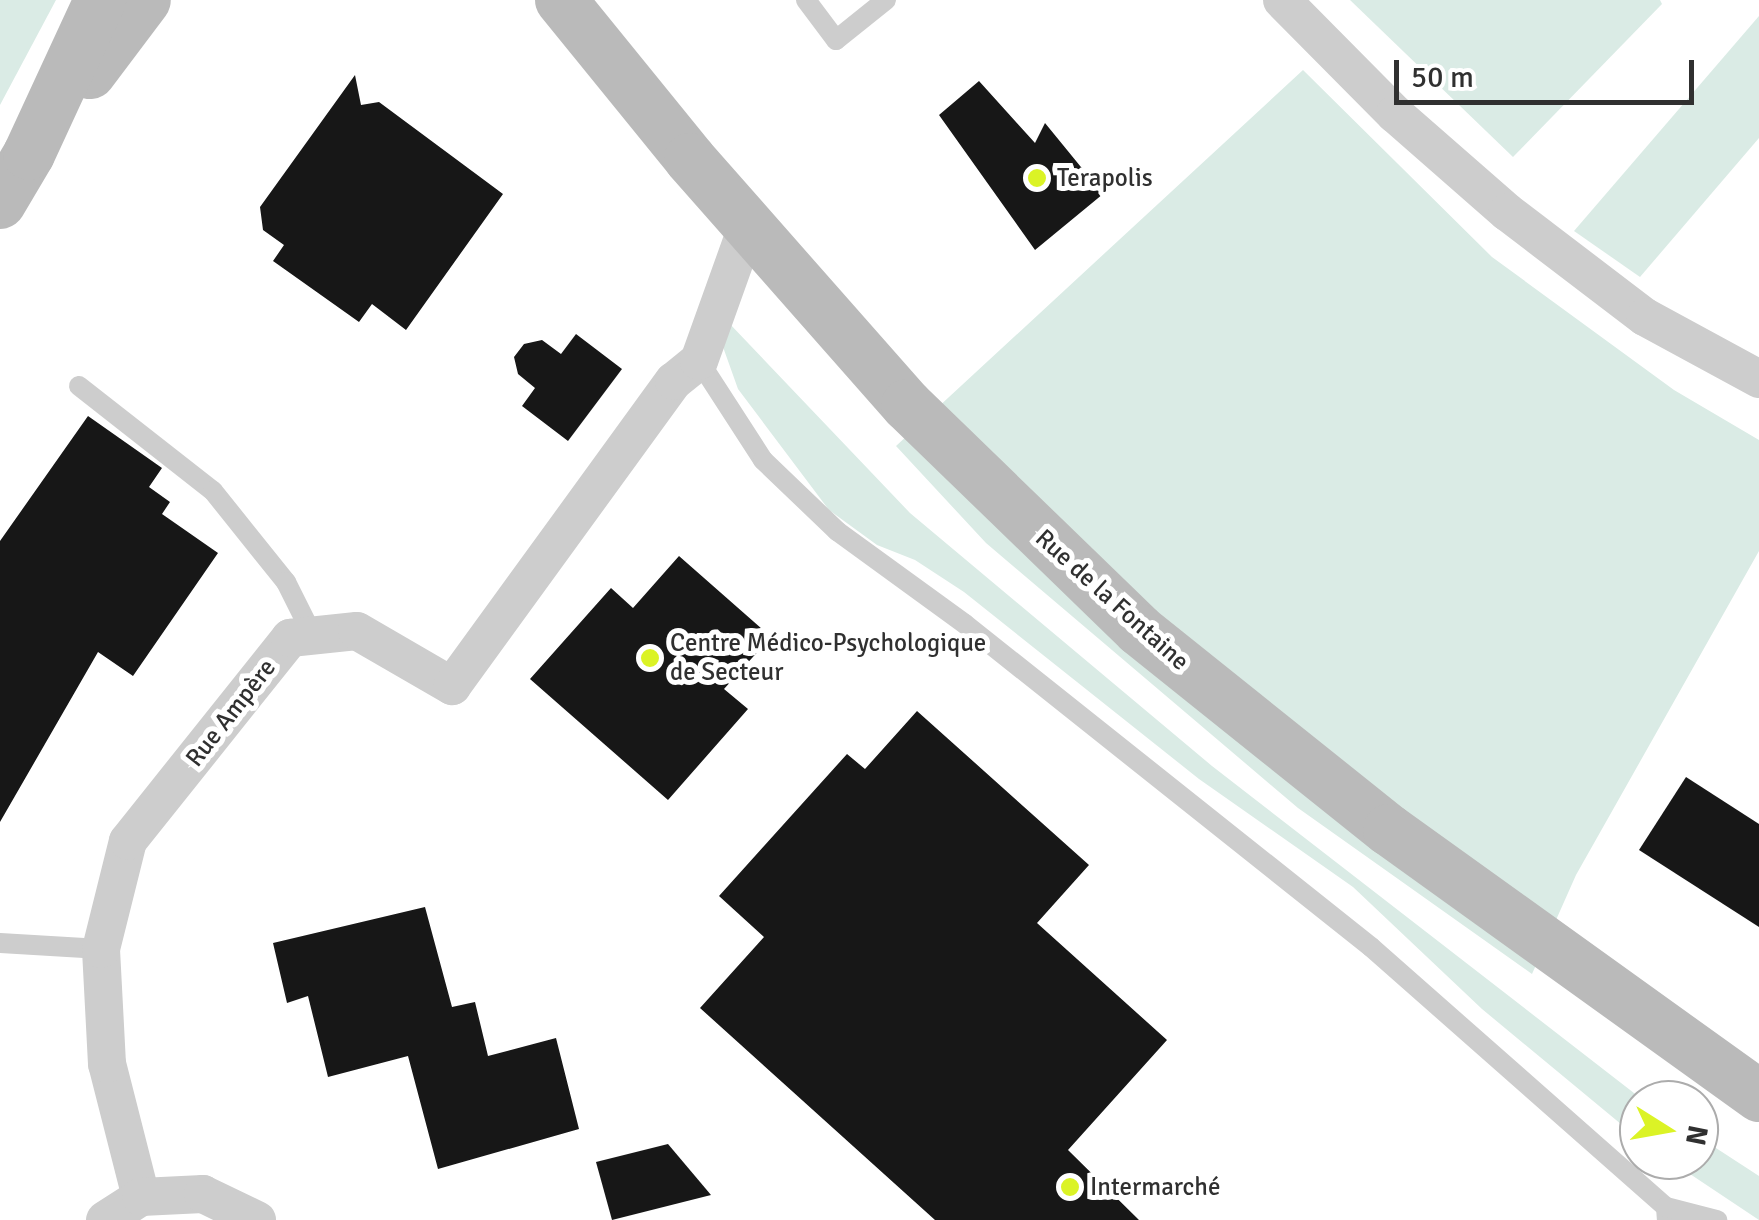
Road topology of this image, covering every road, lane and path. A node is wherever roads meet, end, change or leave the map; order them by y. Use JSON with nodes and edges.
{"nodes":[{"id":1,"x":100,"y":0,"type":"edge"},
{"id":2,"x":145,"y":0,"type":"edge"},
{"id":3,"x":561,"y":0,"type":"edge"},
{"id":4,"x":806,"y":0,"type":"edge"},
{"id":5,"x":886,"y":0,"type":"edge"},
{"id":6,"x":1282,"y":0,"type":"edge"},
{"id":7,"x":29,"y":154,"type":"junction"},
{"id":8,"x":0,"y":203,"type":"edge"},
{"id":9,"x":748,"y":224,"type":"junction"},
{"id":10,"x":703,"y":346,"type":"junction"},
{"id":11,"x":1759,"y":379,"type":"edge"},
{"id":12,"x":80,"y":386,"type":"dead end"},
{"id":13,"x":312,"y":636,"type":"junction"},
{"id":14,"x":0,"y":943,"type":"edge"},
{"id":15,"x":101,"y":949,"type":"junction"},
{"id":16,"x":1759,"y":1096,"type":"edge"},
{"id":17,"x":141,"y":1197,"type":"junction"},
{"id":18,"x":1669,"y":1216,"type":"edge"},
{"id":19,"x":106,"y":1220,"type":"edge"},
{"id":20,"x":256,"y":1220,"type":"edge"},
{"id":21,"x":1717,"y":1220,"type":"edge"}],
"edges":[{"from":1,"to":7,"type":"main road"},
{"from":2,"to":7,"type":"main road"},
{"from":3,"to":9,"type":"main road","name":"Rue de la Fontaine"},
{"from":4,"to":5,"type":"lane"},
{"from":6,"to":11,"type":"street"},
{"from":7,"to":8,"type":"main road"},
{"from":9,"to":10,"type":"street","name":"Rue Ampère"},
{"from":9,"to":16,"type":"main road","name":"Rue de la Fontaine"},
{"from":10,"to":13,"type":"street","name":"Rue Ampère"},
{"from":10,"to":18,"type":"lane"},
{"from":12,"to":13,"type":"lane"},
{"from":13,"to":15,"type":"street","name":"Rue Ampère"},
{"from":14,"to":15,"type":"lane"},
{"from":15,"to":17,"type":"street","name":"Rue Ampère"},
{"from":17,"to":19,"type":"street"},
{"from":17,"to":20,"type":"street"},
{"from":18,"to":21,"type":"lane"}]}
